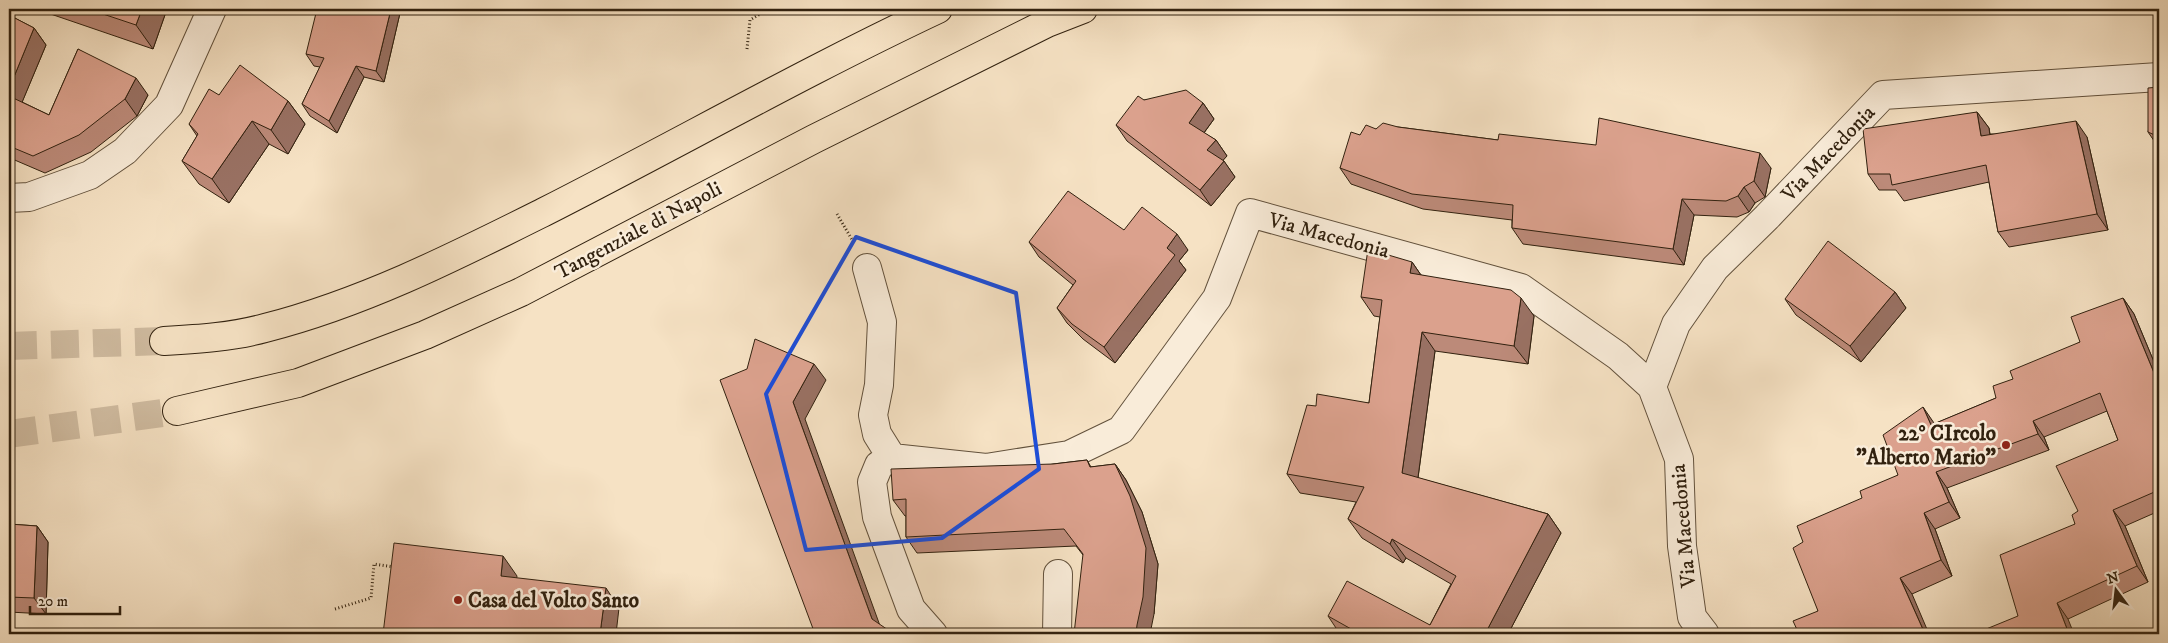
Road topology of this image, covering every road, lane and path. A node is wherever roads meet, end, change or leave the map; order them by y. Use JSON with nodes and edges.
{"nodes":[{"id":1,"x":212,"y":9,"type":"edge"},
{"id":2,"x":769,"y":9,"type":"edge"},
{"id":3,"x":938,"y":9,"type":"edge"},
{"id":4,"x":1083,"y":9,"type":"edge"},
{"id":5,"x":748,"y":49,"type":"dead end"},
{"id":6,"x":2159,"y":77,"type":"edge"},
{"id":7,"x":9,"y":198,"type":"edge"},
{"id":8,"x":867,"y":268,"type":"dead end"},
{"id":9,"x":164,"y":341,"type":"tunnel mouth"},
{"id":10,"x":1652,"y":387,"type":"junction"},
{"id":11,"x":177,"y":411,"type":"tunnel mouth"},
{"id":12,"x":892,"y":458,"type":"junction"},
{"id":13,"x":402,"y":568,"type":"edge"},
{"id":14,"x":1058,"y":574,"type":"dead end"},
{"id":15,"x":336,"y":609,"type":"dead end"},
{"id":16,"x":933,"y":634,"type":"edge"},
{"id":17,"x":1057,"y":634,"type":"edge"},
{"id":18,"x":1705,"y":634,"type":"edge"}],
"edges":[{"from":1,"to":7,"type":"street"},
{"from":2,"to":5,"type":"path"},
{"from":3,"to":9,"type":"highway"},
{"from":4,"to":11,"type":"highway","name":"Tangenziale di Napoli"},
{"from":6,"to":10,"type":"street","name":"Via Macedonia"},
{"from":8,"to":12,"type":"street"},
{"from":10,"to":12,"type":"street","name":"Via Macedonia"},
{"from":10,"to":18,"type":"street","name":"Via Macedonia"},
{"from":12,"to":16,"type":"street"},
{"from":13,"to":15,"type":"path"},
{"from":14,"to":17,"type":"street"}]}
